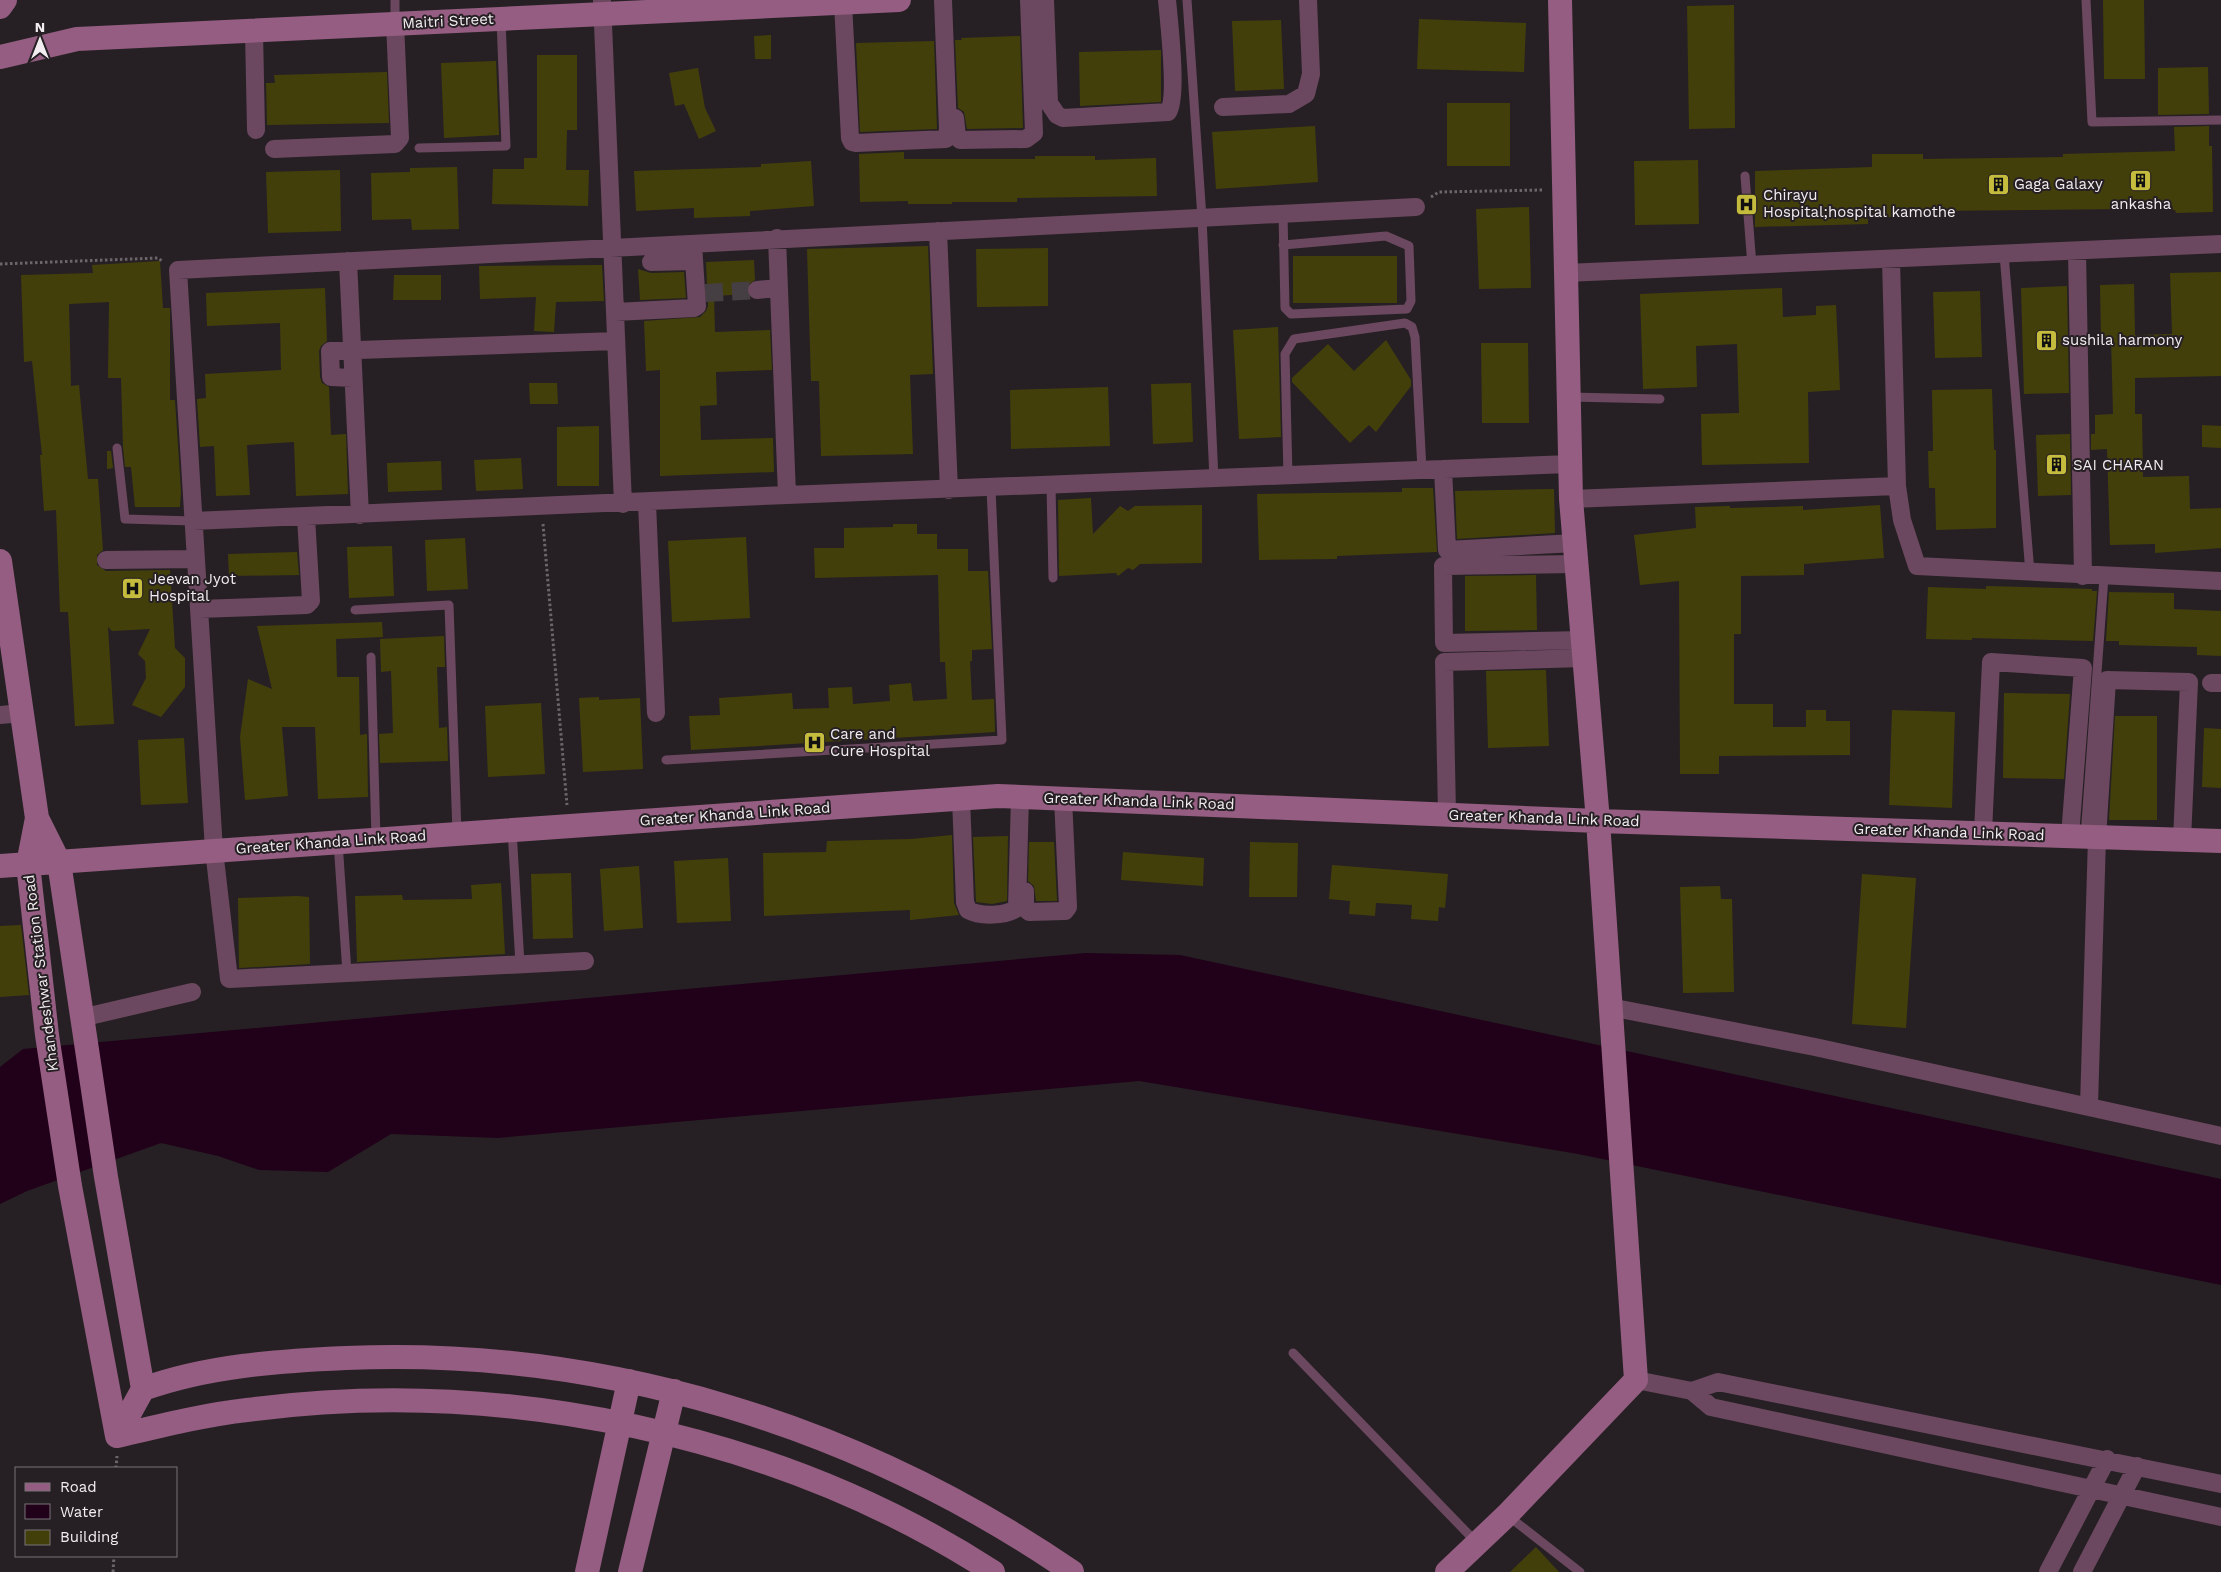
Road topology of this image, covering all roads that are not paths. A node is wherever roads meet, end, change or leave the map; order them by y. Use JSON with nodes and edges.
{"nodes":[{"id":1,"x":5,"y":0,"type":"edge"},
{"id":2,"x":395,"y":0,"type":"edge"},
{"id":3,"x":891,"y":0,"type":"edge"},
{"id":4,"x":943,"y":0,"type":"edge"},
{"id":5,"x":950,"y":0,"type":"edge"},
{"id":6,"x":1029,"y":0,"type":"edge"},
{"id":7,"x":1045,"y":0,"type":"edge"},
{"id":8,"x":1167,"y":0,"type":"edge"},
{"id":9,"x":1187,"y":0,"type":"edge"},
{"id":10,"x":1308,"y":0,"type":"edge"},
{"id":11,"x":1560,"y":0,"type":"edge"},
{"id":12,"x":2086,"y":0,"type":"edge"},
{"id":13,"x":843,"y":3,"type":"junction"},
{"id":14,"x":736,"y":4,"type":"edge"},
{"id":15,"x":0,"y":7,"type":"edge"},
{"id":16,"x":602,"y":7,"type":"edge"},
{"id":17,"x":501,"y":18,"type":"junction"},
{"id":18,"x":395,"y":23,"type":"junction"},
{"id":19,"x":254,"y":31,"type":"junction"},
{"id":20,"x":0,"y":57,"type":"edge"},
{"id":21,"x":1223,"y":107,"type":"dead end"},
{"id":22,"x":2221,"y":120,"type":"edge"},
{"id":23,"x":256,"y":130,"type":"dead end"},
{"id":24,"x":419,"y":148,"type":"dead end"},
{"id":25,"x":274,"y":149,"type":"dead end"},
{"id":26,"x":1745,"y":176,"type":"dead end"},
{"id":27,"x":1416,"y":207,"type":"road end"},
{"id":28,"x":1283,"y":214,"type":"junction"},
{"id":29,"x":1202,"y":218,"type":"junction"},
{"id":30,"x":938,"y":232,"type":"junction"},
{"id":31,"x":777,"y":238,"type":"junction"},
{"id":32,"x":697,"y":244,"type":"junction"},
{"id":33,"x":2221,"y":244,"type":"edge"},
{"id":34,"x":1283,"y":245,"type":"junction"},
{"id":35,"x":612,"y":248,"type":"junction"},
{"id":36,"x":2077,"y":251,"type":"junction"},
{"id":37,"x":2004,"y":254,"type":"junction"},
{"id":38,"x":1891,"y":260,"type":"junction"},
{"id":39,"x":348,"y":262,"type":"junction"},
{"id":40,"x":651,"y":262,"type":"dead end"},
{"id":41,"x":693,"y":262,"type":"junction"},
{"id":42,"x":1752,"y":266,"type":"junction"},
{"id":43,"x":1566,"y":273,"type":"junction"},
{"id":44,"x":778,"y":288,"type":"junction"},
{"id":45,"x":757,"y":290,"type":"tunnel mouth"},
{"id":46,"x":705,"y":293,"type":"dead end"},
{"id":47,"x":615,"y":312,"type":"junction"},
{"id":48,"x":616,"y":341,"type":"junction"},
{"id":49,"x":352,"y":350,"type":"junction"},
{"id":50,"x":1569,"y":397,"type":"junction"},
{"id":51,"x":1660,"y":399,"type":"dead end"},
{"id":52,"x":117,"y":448,"type":"dead end"},
{"id":53,"x":1570,"y":464,"type":"junction"},
{"id":54,"x":1422,"y":470,"type":"junction"},
{"id":55,"x":1443,"y":470,"type":"junction"},
{"id":56,"x":1288,"y":476,"type":"junction"},
{"id":57,"x":1214,"y":479,"type":"junction"},
{"id":58,"x":1051,"y":486,"type":"junction"},
{"id":59,"x":1896,"y":486,"type":"junction"},
{"id":60,"x":991,"y":488,"type":"junction"},
{"id":61,"x":949,"y":490,"type":"junction"},
{"id":62,"x":787,"y":495,"type":"junction"},
{"id":63,"x":1571,"y":499,"type":"junction"},
{"id":64,"x":647,"y":502,"type":"junction"},
{"id":65,"x":623,"y":504,"type":"junction"},
{"id":66,"x":360,"y":515,"type":"junction"},
{"id":67,"x":306,"y":517,"type":"junction"},
{"id":68,"x":193,"y":521,"type":"junction"},
{"id":69,"x":1576,"y":553,"type":"junction"},
{"id":70,"x":196,"y":559,"type":"junction"},
{"id":71,"x":106,"y":560,"type":"dead end"},
{"id":72,"x":0,"y":561,"type":"edge"},
{"id":73,"x":2030,"y":573,"type":"junction"},
{"id":74,"x":2083,"y":576,"type":"junction"},
{"id":75,"x":2104,"y":577,"type":"junction"},
{"id":76,"x":1053,"y":578,"type":"dead end"},
{"id":77,"x":2221,"y":581,"type":"edge"},
{"id":78,"x":199,"y":609,"type":"junction"},
{"id":79,"x":355,"y":610,"type":"dead end"},
{"id":80,"x":1584,"y":649,"type":"junction"},
{"id":81,"x":371,"y":657,"type":"dead end"},
{"id":82,"x":656,"y":713,"type":"dead end"},
{"id":83,"x":12,"y":714,"type":"edge"},
{"id":84,"x":666,"y":760,"type":"dead end"},
{"id":85,"x":1023,"y":796,"type":"junction"},
{"id":86,"x":961,"y":798,"type":"junction"},
{"id":87,"x":1063,"y":798,"type":"junction"},
{"id":88,"x":1447,"y":814,"type":"junction"},
{"id":89,"x":37,"y":818,"type":"junction"},
{"id":90,"x":1598,"y":821,"type":"junction"},
{"id":91,"x":512,"y":830,"type":"junction"},
{"id":92,"x":1984,"y":832,"type":"junction"},
{"id":93,"x":457,"y":833,"type":"junction"},
{"id":94,"x":2084,"y":837,"type":"junction"},
{"id":95,"x":376,"y":839,"type":"junction"},
{"id":96,"x":2182,"y":840,"type":"junction"},
{"id":97,"x":338,"y":842,"type":"junction"},
{"id":98,"x":2221,"y":842,"type":"edge"},
{"id":99,"x":214,"y":850,"type":"junction"},
{"id":100,"x":59,"y":862,"type":"junction"},
{"id":101,"x":28,"y":864,"type":"junction"},
{"id":102,"x":0,"y":866,"type":"edge"},
{"id":103,"x":585,"y":961,"type":"dead end"},
{"id":104,"x":520,"y":964,"type":"junction"},
{"id":105,"x":347,"y":973,"type":"junction"},
{"id":106,"x":192,"y":992,"type":"dead end"},
{"id":107,"x":1610,"y":1007,"type":"junction"},
{"id":108,"x":82,"y":1022,"type":"junction"},
{"id":109,"x":2089,"y":1106,"type":"junction"},
{"id":110,"x":2221,"y":1136,"type":"edge"},
{"id":111,"x":1293,"y":1353,"type":"dead end"},
{"id":112,"x":1636,"y":1380,"type":"junction"},
{"id":113,"x":629,"y":1381,"type":"junction"},
{"id":114,"x":143,"y":1389,"type":"junction"},
{"id":115,"x":674,"y":1391,"type":"junction"},
{"id":116,"x":1692,"y":1391,"type":"junction"},
{"id":117,"x":620,"y":1423,"type":"junction"},
{"id":118,"x":664,"y":1433,"type":"junction"},
{"id":119,"x":117,"y":1436,"type":"junction"},
{"id":120,"x":2107,"y":1459,"type":"junction"},
{"id":121,"x":2137,"y":1466,"type":"junction"},
{"id":122,"x":2221,"y":1484,"type":"edge"},
{"id":123,"x":2092,"y":1489,"type":"junction"},
{"id":124,"x":2122,"y":1496,"type":"junction"},
{"id":125,"x":1507,"y":1515,"type":"junction"},
{"id":126,"x":2221,"y":1517,"type":"edge"},
{"id":127,"x":1477,"y":1543,"type":"junction"},
{"id":128,"x":586,"y":1572,"type":"edge"},
{"id":129,"x":630,"y":1572,"type":"edge"},
{"id":130,"x":992,"y":1572,"type":"edge"},
{"id":131,"x":1072,"y":1572,"type":"edge"},
{"id":132,"x":1447,"y":1572,"type":"edge"},
{"id":133,"x":1580,"y":1572,"type":"edge"},
{"id":134,"x":2048,"y":1572,"type":"edge"},
{"id":135,"x":2082,"y":1572,"type":"edge"}],
"edges":[{"from":1,"to":15,"type":"street"},
{"from":2,"to":18,"type":"lane"},
{"from":3,"to":13,"type":"street","name":"Maitri Street"},
{"from":4,"to":13,"type":"street"},
{"from":5,"to":6,"type":"street"},
{"from":7,"to":8,"type":"street"},
{"from":9,"to":29,"type":"lane"},
{"from":10,"to":21,"type":"street"},
{"from":11,"to":43,"type":"street"},
{"from":12,"to":22,"type":"lane"},
{"from":13,"to":14,"type":"street","name":"Maitri Street"},
{"from":14,"to":16,"type":"street","name":"Maitri Street"},
{"from":16,"to":17,"type":"street","name":"Maitri Street"},
{"from":16,"to":35,"type":"street"},
{"from":17,"to":18,"type":"street","name":"Maitri Street"},
{"from":17,"to":24,"type":"lane"},
{"from":18,"to":19,"type":"street","name":"Maitri Street"},
{"from":18,"to":25,"type":"street"},
{"from":19,"to":20,"type":"street","name":"Maitri Street"},
{"from":19,"to":23,"type":"street"},
{"from":26,"to":42,"type":"lane"},
{"from":27,"to":28,"type":"street"},
{"from":28,"to":29,"type":"street"},
{"from":28,"to":34,"type":"lane"},
{"from":29,"to":30,"type":"street"},
{"from":29,"to":57,"type":"lane"},
{"from":30,"to":31,"type":"street"},
{"from":30,"to":61,"type":"street"},
{"from":31,"to":32,"type":"street"},
{"from":31,"to":44,"type":"street"},
{"from":32,"to":35,"type":"street"},
{"from":32,"to":41,"type":"street"},
{"from":32,"to":46,"type":"street"},
{"from":33,"to":36,"type":"street"},
{"from":34,"to":34,"type":"lane"},
{"from":35,"to":39,"type":"street"},
{"from":35,"to":47,"type":"street"},
{"from":36,"to":37,"type":"street"},
{"from":36,"to":74,"type":"street"},
{"from":37,"to":38,"type":"street"},
{"from":37,"to":73,"type":"lane"},
{"from":38,"to":42,"type":"street"},
{"from":38,"to":59,"type":"street"},
{"from":39,"to":49,"type":"street"},
{"from":39,"to":68,"type":"street"},
{"from":40,"to":41,"type":"street"},
{"from":41,"to":47,"type":"street"},
{"from":42,"to":43,"type":"street"},
{"from":43,"to":50,"type":"street"},
{"from":44,"to":45,"type":"street"},
{"from":44,"to":62,"type":"street"},
{"from":47,"to":48,"type":"street"},
{"from":48,"to":49,"type":"street"},
{"from":48,"to":65,"type":"street"},
{"from":49,"to":66,"type":"street"},
{"from":50,"to":51,"type":"lane"},
{"from":50,"to":53,"type":"street"},
{"from":52,"to":68,"type":"lane"},
{"from":53,"to":55,"type":"street"},
{"from":53,"to":63,"type":"street"},
{"from":54,"to":55,"type":"street"},
{"from":54,"to":56,"type":"street"},
{"from":54,"to":56,"type":"lane"},
{"from":55,"to":69,"type":"street"},
{"from":56,"to":57,"type":"street"},
{"from":57,"to":58,"type":"street"},
{"from":58,"to":60,"type":"street"},
{"from":58,"to":76,"type":"lane"},
{"from":59,"to":63,"type":"street"},
{"from":59,"to":73,"type":"street"},
{"from":60,"to":61,"type":"street"},
{"from":60,"to":84,"type":"lane"},
{"from":61,"to":62,"type":"street"},
{"from":62,"to":64,"type":"street"},
{"from":63,"to":69,"type":"street"},
{"from":64,"to":65,"type":"street"},
{"from":64,"to":82,"type":"street"},
{"from":65,"to":66,"type":"street"},
{"from":66,"to":67,"type":"street"},
{"from":67,"to":68,"type":"street"},
{"from":67,"to":78,"type":"street"},
{"from":68,"to":70,"type":"street"},
{"from":69,"to":80,"type":"street"},
{"from":69,"to":80,"type":"street"},
{"from":70,"to":71,"type":"street"},
{"from":70,"to":78,"type":"street"},
{"from":72,"to":83,"type":"street"},
{"from":73,"to":74,"type":"street"},
{"from":74,"to":75,"type":"street"},
{"from":75,"to":77,"type":"street"},
{"from":75,"to":94,"type":"lane"},
{"from":78,"to":99,"type":"street"},
{"from":79,"to":93,"type":"lane"},
{"from":80,"to":88,"type":"street"},
{"from":80,"to":90,"type":"street"},
{"from":81,"to":95,"type":"lane"},
{"from":83,"to":89,"type":"street"},
{"from":85,"to":86,"type":"street","name":"Greater Khanda Link Road"},
{"from":85,"to":86,"type":"street"},
{"from":85,"to":87,"type":"street","name":"Greater Khanda Link Road"},
{"from":85,"to":87,"type":"street"},
{"from":86,"to":91,"type":"street","name":"Greater Khanda Link Road"},
{"from":87,"to":88,"type":"street","name":"Greater Khanda Link Road"},
{"from":88,"to":90,"type":"street","name":"Greater Khanda Link Road"},
{"from":89,"to":100,"type":"street"},
{"from":89,"to":101,"type":"street","name":"Khandeshwar Station Road"},
{"from":90,"to":92,"type":"street","name":"Greater Khanda Link Road"},
{"from":90,"to":107,"type":"street"},
{"from":91,"to":93,"type":"street","name":"Greater Khanda Link Road"},
{"from":91,"to":104,"type":"lane"},
{"from":92,"to":94,"type":"street","name":"Greater Khanda Link Road"},
{"from":92,"to":94,"type":"street"},
{"from":93,"to":95,"type":"street","name":"Greater Khanda Link Road"},
{"from":94,"to":96,"type":"street","name":"Greater Khanda Link Road"},
{"from":94,"to":96,"type":"street"},
{"from":94,"to":109,"type":"street"},
{"from":95,"to":97,"type":"street","name":"Greater Khanda Link Road"},
{"from":96,"to":98,"type":"street","name":"Greater Khanda Link Road"},
{"from":97,"to":99,"type":"street","name":"Greater Khanda Link Road"},
{"from":97,"to":105,"type":"lane"},
{"from":99,"to":100,"type":"street","name":"Greater Khanda Link Road"},
{"from":99,"to":105,"type":"street"},
{"from":100,"to":101,"type":"street","name":"Greater Khanda Link Road"},
{"from":100,"to":108,"type":"street"},
{"from":101,"to":102,"type":"street","name":"Greater Khanda Link Road"},
{"from":101,"to":119,"type":"street","name":"Khandeshwar Station Road"},
{"from":103,"to":104,"type":"street"},
{"from":104,"to":105,"type":"street"},
{"from":106,"to":108,"type":"street"},
{"from":107,"to":109,"type":"street"},
{"from":107,"to":112,"type":"street"},
{"from":108,"to":114,"type":"street"},
{"from":109,"to":110,"type":"street"},
{"from":111,"to":127,"type":"lane"},
{"from":112,"to":116,"type":"street"},
{"from":112,"to":125,"type":"street"},
{"from":113,"to":114,"type":"street"},
{"from":113,"to":115,"type":"street"},
{"from":113,"to":117,"type":"street"},
{"from":114,"to":119,"type":"street"},
{"from":115,"to":118,"type":"street"},
{"from":115,"to":131,"type":"street"},
{"from":116,"to":120,"type":"street"},
{"from":116,"to":123,"type":"street"},
{"from":117,"to":118,"type":"street"},
{"from":117,"to":119,"type":"street"},
{"from":117,"to":128,"type":"street"},
{"from":118,"to":129,"type":"street"},
{"from":118,"to":130,"type":"street"},
{"from":120,"to":121,"type":"street"},
{"from":120,"to":123,"type":"street"},
{"from":121,"to":122,"type":"street"},
{"from":121,"to":124,"type":"street"},
{"from":123,"to":124,"type":"street"},
{"from":123,"to":134,"type":"street"},
{"from":124,"to":126,"type":"street"},
{"from":124,"to":135,"type":"street"},
{"from":125,"to":127,"type":"street"},
{"from":125,"to":133,"type":"lane"},
{"from":127,"to":132,"type":"street"}]}
